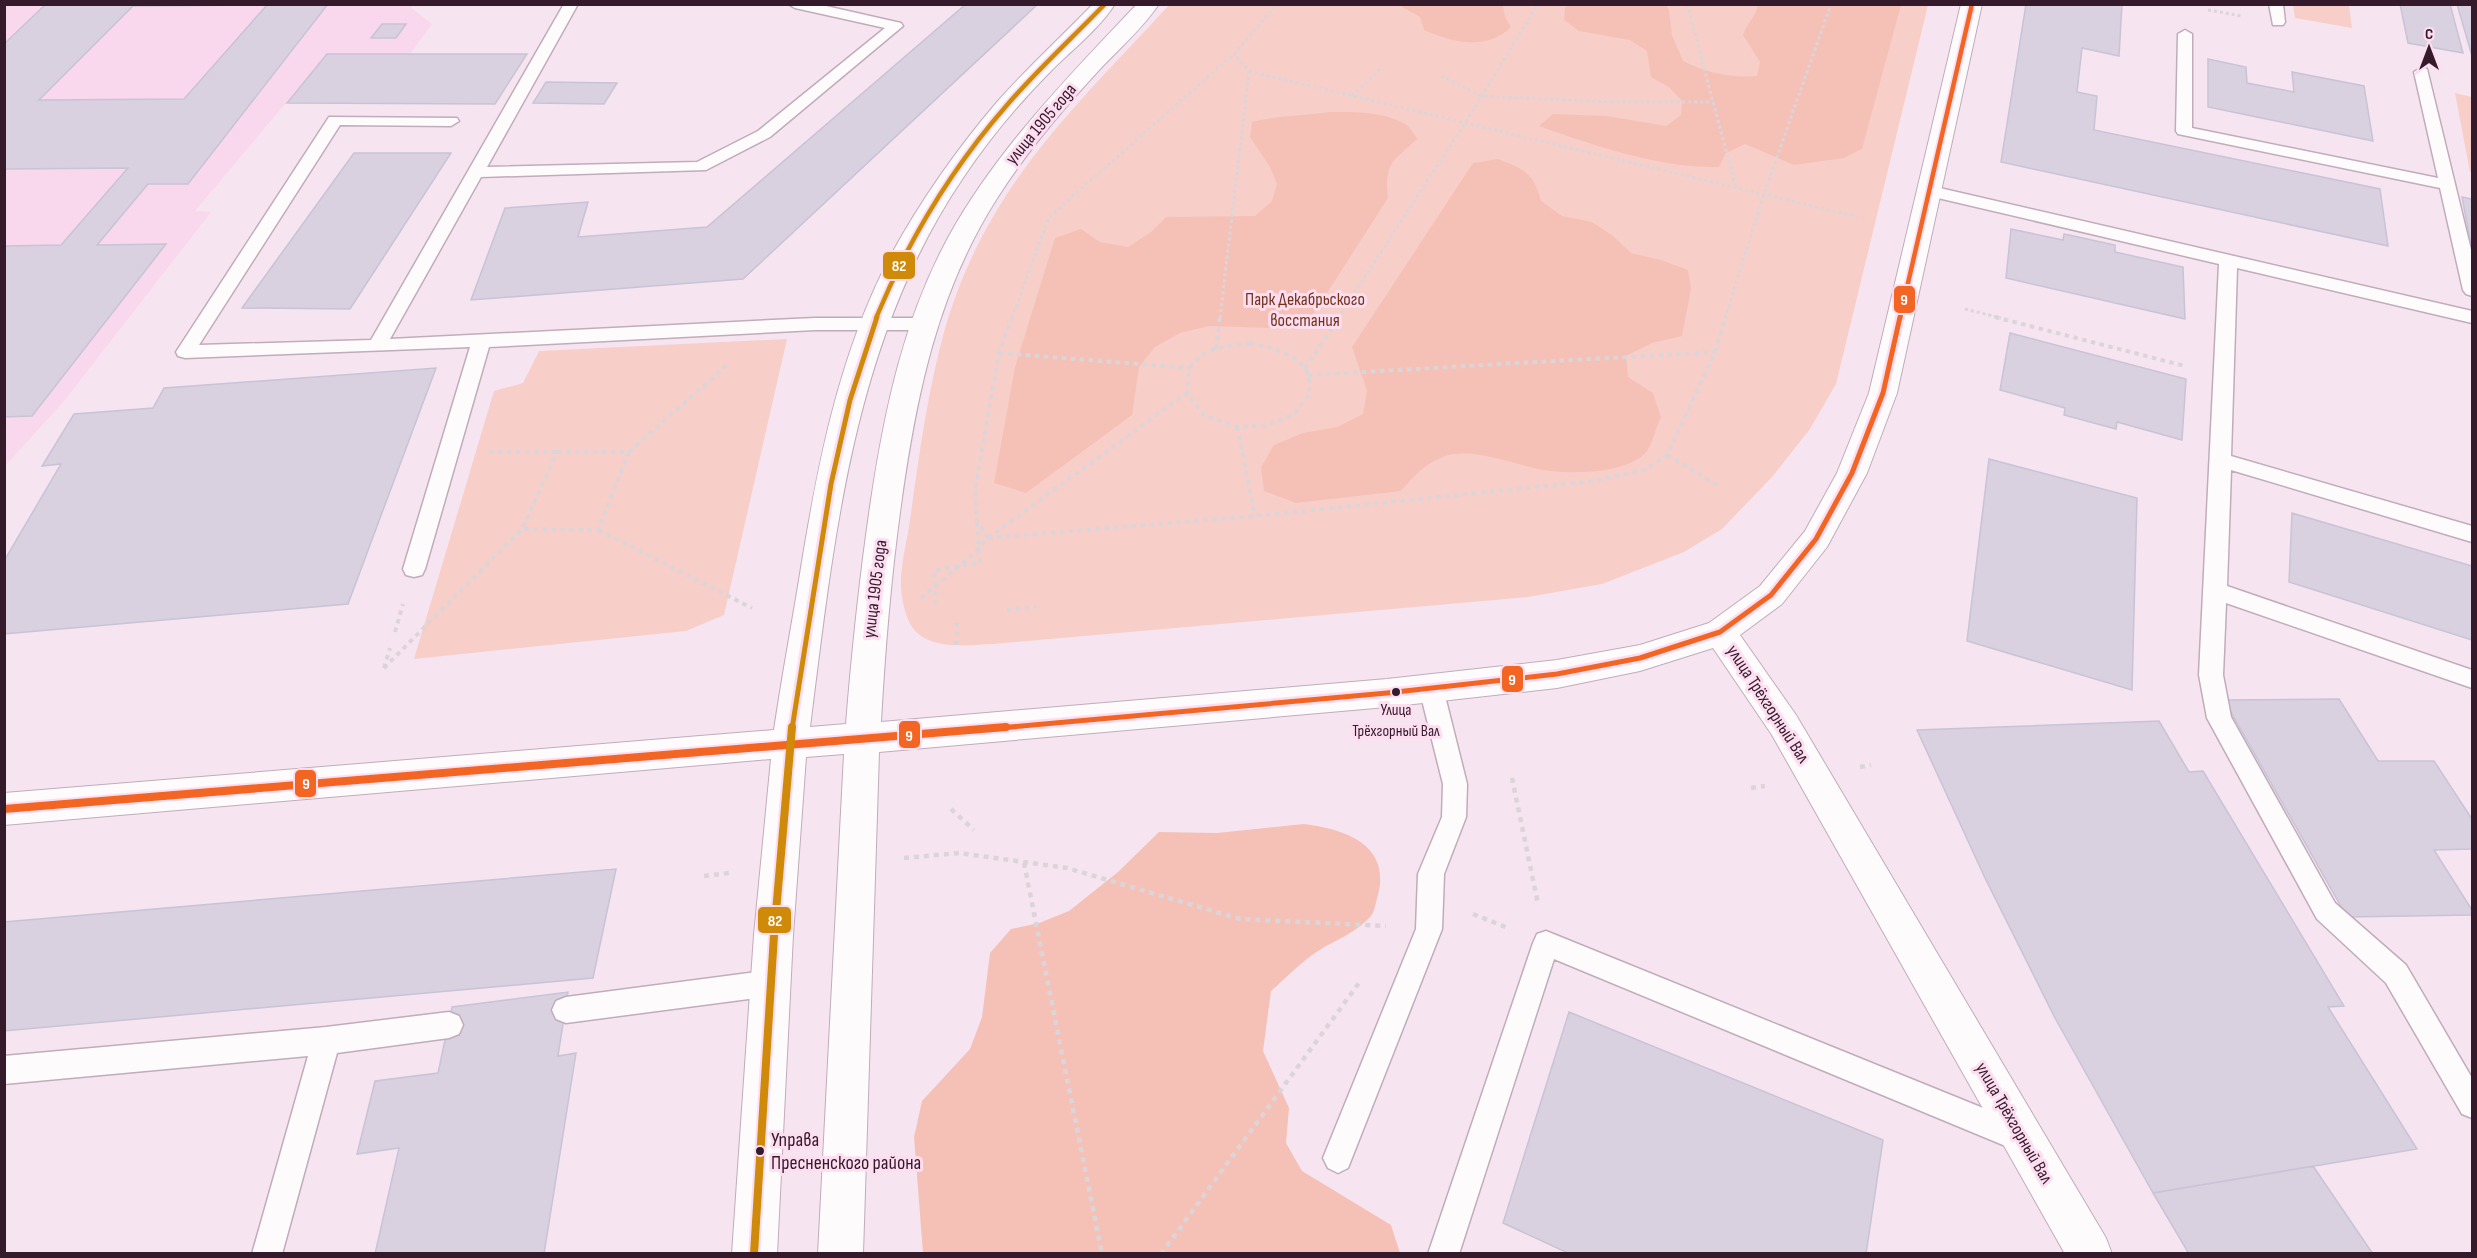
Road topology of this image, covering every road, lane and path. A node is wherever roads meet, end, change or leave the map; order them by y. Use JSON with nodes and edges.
{"nodes":[{"id":1,"x":572,"y":4,"type":"edge"},
{"id":2,"x":795,"y":4,"type":"edge"},
{"id":3,"x":1105,"y":4,"type":"edge"},
{"id":4,"x":1149,"y":4,"type":"edge"},
{"id":5,"x":1277,"y":4,"type":"edge"},
{"id":6,"x":1538,"y":4,"type":"edge"},
{"id":7,"x":1686,"y":4,"type":"edge"},
{"id":8,"x":1831,"y":4,"type":"edge"},
{"id":9,"x":1971,"y":4,"type":"edge"},
{"id":10,"x":2277,"y":4,"type":"edge"},
{"id":11,"x":2202,"y":8,"type":"dead end"},
{"id":12,"x":2278,"y":22,"type":"joint"},
{"id":13,"x":2185,"y":34,"type":"dead end"},
{"id":14,"x":1234,"y":54,"type":"junction"},
{"id":15,"x":1382,"y":67,"type":"dead end"},
{"id":16,"x":1249,"y":72,"type":"junction"},
{"id":17,"x":2422,"y":72,"type":"dead end"},
{"id":18,"x":1441,"y":76,"type":"dead end"},
{"id":19,"x":1352,"y":96,"type":"junction"},
{"id":20,"x":1482,"y":96,"type":"junction"},
{"id":21,"x":1713,"y":102,"type":"junction"},
{"id":22,"x":451,"y":121,"type":"dead end"},
{"id":23,"x":1465,"y":123,"type":"junction"},
{"id":24,"x":478,"y":172,"type":"junction"},
{"id":25,"x":2448,"y":185,"type":"junction"},
{"id":26,"x":1736,"y":188,"type":"junction"},
{"id":27,"x":1931,"y":191,"type":"junction"},
{"id":28,"x":1764,"y":194,"type":"junction"},
{"id":29,"x":1858,"y":217,"type":"dead end"},
{"id":30,"x":2228,"y":261,"type":"junction"},
{"id":31,"x":2472,"y":290,"type":"edge"},
{"id":32,"x":1965,"y":309,"type":"dead end"},
{"id":33,"x":2472,"y":317,"type":"edge"},
{"id":34,"x":875,"y":324,"type":"junction"},
{"id":35,"x":922,"y":324,"type":"junction"},
{"id":36,"x":770,"y":327,"type":"junction"},
{"id":37,"x":481,"y":341,"type":"junction"},
{"id":38,"x":377,"y":346,"type":"junction"},
{"id":39,"x":1216,"y":349,"type":"junction"},
{"id":40,"x":1715,"y":352,"type":"junction"},
{"id":41,"x":999,"y":353,"type":"junction"},
{"id":42,"x":1190,"y":368,"type":"junction"},
{"id":43,"x":1305,"y":369,"type":"junction"},
{"id":44,"x":1308,"y":375,"type":"junction"},
{"id":45,"x":2223,"y":376,"type":"junction"},
{"id":46,"x":1186,"y":393,"type":"junction"},
{"id":47,"x":1237,"y":426,"type":"junction"},
{"id":48,"x":448,"y":452,"type":"junction"},
{"id":49,"x":557,"y":452,"type":"junction"},
{"id":50,"x":629,"y":452,"type":"junction"},
{"id":51,"x":1666,"y":455,"type":"junction"},
{"id":52,"x":2220,"y":460,"type":"junction"},
{"id":53,"x":1719,"y":486,"type":"dead end"},
{"id":54,"x":1255,"y":516,"type":"junction"},
{"id":55,"x":977,"y":522,"type":"junction"},
{"id":56,"x":522,"y":529,"type":"junction"},
{"id":57,"x":598,"y":530,"type":"junction"},
{"id":58,"x":2472,"y":534,"type":"edge"},
{"id":59,"x":988,"y":538,"type":"junction"},
{"id":60,"x":979,"y":549,"type":"junction"},
{"id":61,"x":957,"y":567,"type":"junction"},
{"id":62,"x":414,"y":569,"type":"dead end"},
{"id":63,"x":935,"y":585,"type":"junction"},
{"id":64,"x":2216,"y":591,"type":"junction"},
{"id":65,"x":920,"y":599,"type":"dead end"},
{"id":66,"x":936,"y":604,"type":"dead end"},
{"id":67,"x":1036,"y":607,"type":"dead end"},
{"id":68,"x":752,"y":608,"type":"dead end"},
{"id":69,"x":1006,"y":610,"type":"dead end"},
{"id":70,"x":957,"y":623,"type":"dead end"},
{"id":71,"x":1720,"y":632,"type":"junction"},
{"id":72,"x":956,"y":645,"type":"dead end"},
{"id":73,"x":390,"y":648,"type":"dead end"},
{"id":74,"x":2472,"y":679,"type":"edge"},
{"id":75,"x":1431,"y":688,"type":"junction"},
{"id":76,"x":861,"y":740,"type":"junction"},
{"id":77,"x":790,"y":743,"type":"junction"},
{"id":78,"x":1512,"y":778,"type":"dead end"},
{"id":79,"x":1772,"y":784,"type":"dead end"},
{"id":80,"x":1751,"y":788,"type":"dead end"},
{"id":81,"x":4,"y":808,"type":"edge"},
{"id":82,"x":951,"y":809,"type":"dead end"},
{"id":83,"x":974,"y":831,"type":"dead end"},
{"id":84,"x":901,"y":858,"type":"dead end"},
{"id":85,"x":1024,"y":863,"type":"junction"},
{"id":86,"x":732,"y":873,"type":"dead end"},
{"id":87,"x":704,"y":876,"type":"dead end"},
{"id":88,"x":1538,"y":905,"type":"dead end"},
{"id":89,"x":1429,"y":929,"type":"junction"},
{"id":90,"x":1365,"y":975,"type":"dead end"},
{"id":91,"x":771,"y":983,"type":"junction"},
{"id":92,"x":566,"y":1010,"type":"dead end"},
{"id":93,"x":449,"y":1025,"type":"dead end"},
{"id":94,"x":326,"y":1041,"type":"junction"},
{"id":95,"x":4,"y":1070,"type":"edge"},
{"id":96,"x":2472,"y":1104,"type":"edge"},
{"id":97,"x":2024,"y":1139,"type":"junction"},
{"id":98,"x":1338,"y":1158,"type":"dead end"},
{"id":99,"x":267,"y":1254,"type":"edge"},
{"id":100,"x":754,"y":1254,"type":"edge"},
{"id":101,"x":840,"y":1254,"type":"edge"},
{"id":102,"x":1102,"y":1254,"type":"edge"},
{"id":103,"x":1161,"y":1254,"type":"edge"},
{"id":104,"x":1443,"y":1254,"type":"edge"},
{"id":105,"x":2090,"y":1254,"type":"edge"}],
"edges":[{"from":1,"to":24,"type":"lane"},
{"from":2,"to":24,"type":"lane"},
{"from":3,"to":34,"type":"main road","name":"улица 1905 года"},
{"from":4,"to":35,"type":"main road","name":"улица 1905 года"},
{"from":5,"to":14,"type":"path"},
{"from":6,"to":20,"type":"path"},
{"from":7,"to":21,"type":"path"},
{"from":8,"to":28,"type":"path"},
{"from":9,"to":27,"type":"main road","name":"улица Трёхгорный Вал"},
{"from":10,"to":12,"type":"lane"},
{"from":11,"to":12,"type":"path"},
{"from":13,"to":25,"type":"lane"},
{"from":14,"to":16,"type":"path"},
{"from":14,"to":41,"type":"path"},
{"from":15,"to":19,"type":"path"},
{"from":16,"to":19,"type":"path"},
{"from":16,"to":39,"type":"path"},
{"from":17,"to":25,"type":"lane"},
{"from":18,"to":20,"type":"path"},
{"from":19,"to":23,"type":"path"},
{"from":20,"to":21,"type":"path"},
{"from":20,"to":23,"type":"path"},
{"from":21,"to":26,"type":"path"},
{"from":22,"to":38,"type":"lane"},
{"from":23,"to":26,"type":"path"},
{"from":23,"to":43,"type":"path"},
{"from":24,"to":38,"type":"lane"},
{"from":25,"to":31,"type":"lane"},
{"from":26,"to":28,"type":"path"},
{"from":27,"to":30,"type":"lane"},
{"from":27,"to":71,"type":"main road","name":"улица Трёхгорный Вал"},
{"from":28,"to":29,"type":"path"},
{"from":28,"to":40,"type":"path"},
{"from":30,"to":33,"type":"lane"},
{"from":30,"to":45,"type":"lane"},
{"from":32,"to":45,"type":"path"},
{"from":34,"to":35,"type":"lane"},
{"from":34,"to":36,"type":"lane"},
{"from":34,"to":77,"type":"main road","name":"улица 1905 года"},
{"from":35,"to":76,"type":"main road","name":"улица 1905 года"},
{"from":36,"to":37,"type":"lane"},
{"from":36,"to":50,"type":"path"},
{"from":37,"to":38,"type":"lane"},
{"from":37,"to":48,"type":"lane"},
{"from":39,"to":42,"type":"path"},
{"from":39,"to":43,"type":"path"},
{"from":40,"to":44,"type":"path"},
{"from":40,"to":51,"type":"path"},
{"from":41,"to":42,"type":"path"},
{"from":41,"to":55,"type":"path"},
{"from":42,"to":46,"type":"path"},
{"from":43,"to":44,"type":"path"},
{"from":44,"to":47,"type":"path"},
{"from":45,"to":52,"type":"lane"},
{"from":46,"to":47,"type":"path"},
{"from":46,"to":59,"type":"path"},
{"from":47,"to":54,"type":"path"},
{"from":48,"to":49,"type":"path"},
{"from":48,"to":62,"type":"lane"},
{"from":49,"to":50,"type":"path"},
{"from":49,"to":56,"type":"path"},
{"from":50,"to":57,"type":"path"},
{"from":51,"to":53,"type":"path"},
{"from":51,"to":54,"type":"path"},
{"from":52,"to":58,"type":"lane"},
{"from":52,"to":64,"type":"lane"},
{"from":54,"to":59,"type":"path"},
{"from":55,"to":59,"type":"path"},
{"from":55,"to":60,"type":"path"},
{"from":56,"to":57,"type":"path"},
{"from":56,"to":73,"type":"path"},
{"from":57,"to":68,"type":"path"},
{"from":59,"to":60,"type":"path"},
{"from":60,"to":61,"type":"path"},
{"from":60,"to":61,"type":"path"},
{"from":61,"to":63,"type":"path"},
{"from":61,"to":63,"type":"path"},
{"from":63,"to":65,"type":"path"},
{"from":63,"to":66,"type":"path"},
{"from":64,"to":74,"type":"lane"},
{"from":64,"to":96,"type":"lane"},
{"from":67,"to":69,"type":"path"},
{"from":70,"to":72,"type":"path"},
{"from":71,"to":75,"type":"main road"},
{"from":71,"to":97,"type":"main road","name":"улица Трёхгорный Вал"},
{"from":75,"to":76,"type":"main road"},
{"from":75,"to":89,"type":"lane"},
{"from":76,"to":77,"type":"main road"},
{"from":76,"to":101,"type":"main road","name":"улица 1905 года"},
{"from":77,"to":81,"type":"main road"},
{"from":77,"to":91,"type":"main road","name":"улица 1905 года"},
{"from":78,"to":88,"type":"path"},
{"from":79,"to":80,"type":"path"},
{"from":82,"to":83,"type":"path"},
{"from":84,"to":85,"type":"path"},
{"from":85,"to":89,"type":"path"},
{"from":85,"to":102,"type":"path"},
{"from":86,"to":87,"type":"path"},
{"from":89,"to":98,"type":"lane"},
{"from":90,"to":103,"type":"path"},
{"from":91,"to":92,"type":"lane"},
{"from":91,"to":100,"type":"main road","name":"улица 1905 года"},
{"from":93,"to":94,"type":"lane"},
{"from":94,"to":95,"type":"lane"},
{"from":94,"to":99,"type":"lane"},
{"from":97,"to":104,"type":"lane"},
{"from":97,"to":105,"type":"main road","name":"улица Трёхгорный Вал"}]}
